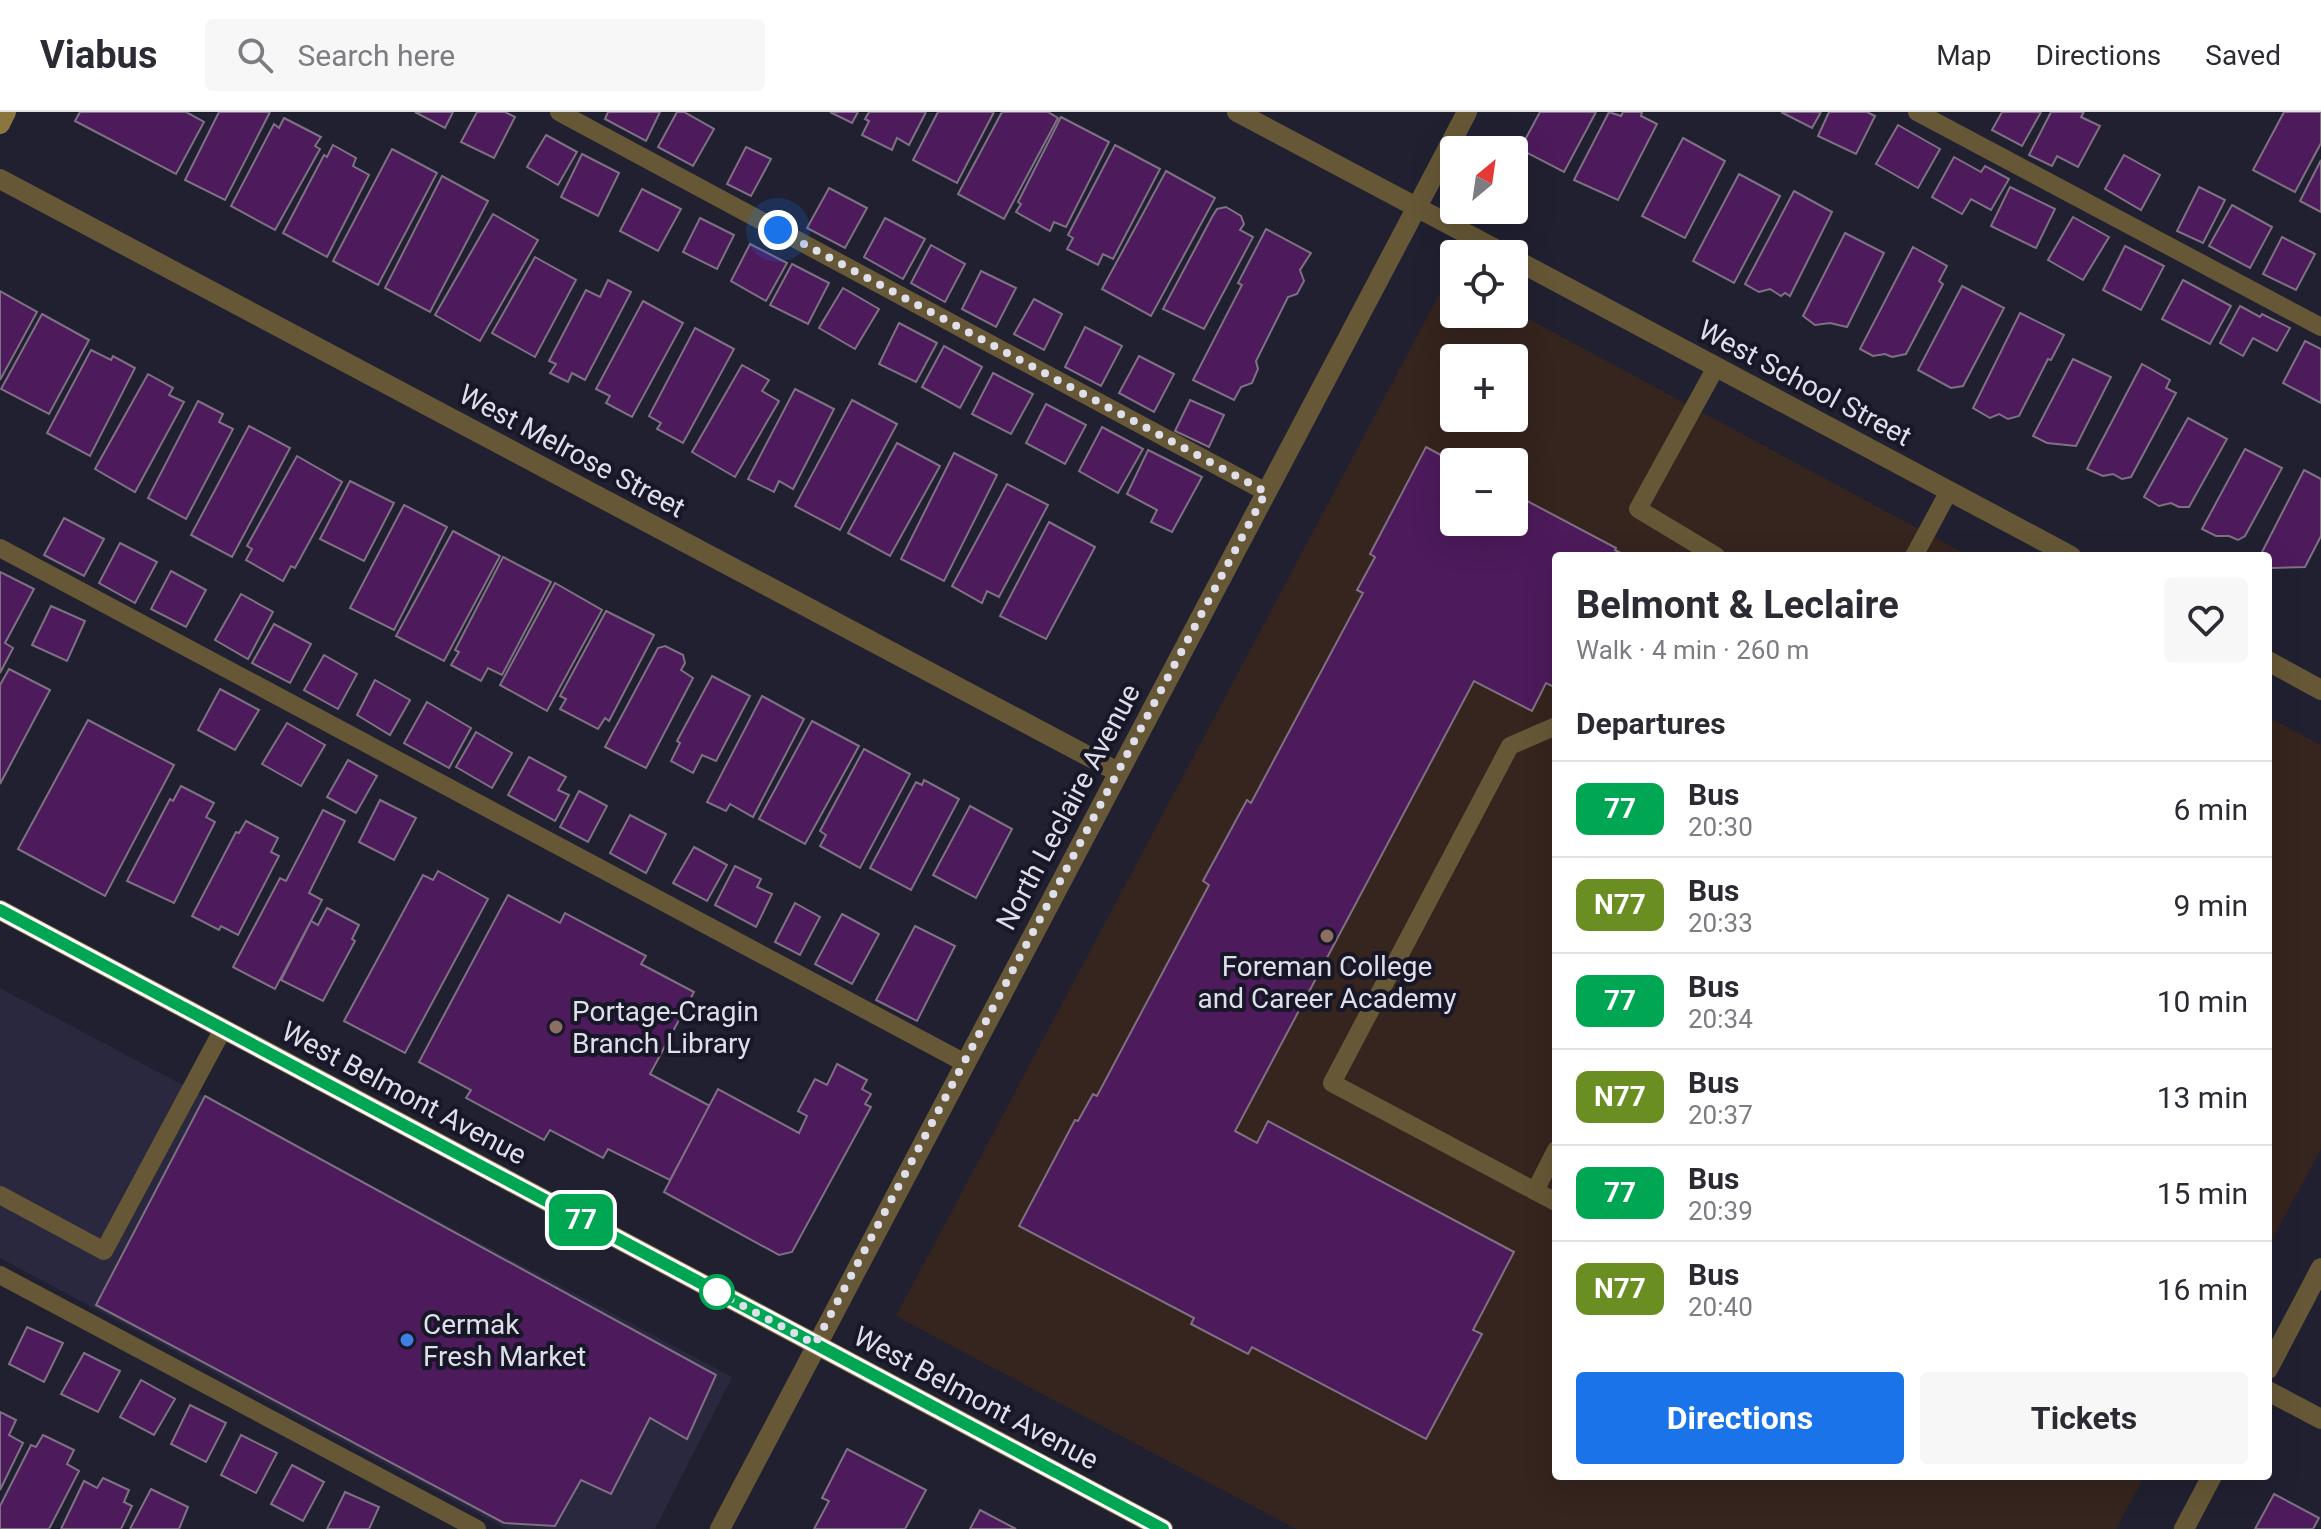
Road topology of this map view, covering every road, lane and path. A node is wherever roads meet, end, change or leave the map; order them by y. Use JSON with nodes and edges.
{"nodes":[{"id":1,"x":6,"y":112,"type":"edge"},
{"id":2,"x":559,"y":112,"type":"edge"},
{"id":3,"x":1237,"y":112,"type":"edge"},
{"id":4,"x":1467,"y":112,"type":"edge"},
{"id":5,"x":1917,"y":112,"type":"edge"},
{"id":6,"x":0,"y":124,"type":"edge"},
{"id":7,"x":0,"y":179,"type":"edge"},
{"id":8,"x":1417,"y":207,"type":"junction"},
{"id":9,"x":1479,"y":240,"type":"edge"},
{"id":10,"x":1528,"y":266,"type":"edge"},
{"id":11,"x":2321,"y":327,"type":"edge"},
{"id":12,"x":1716,"y":367,"type":"junction"},
{"id":13,"x":1949,"y":491,"type":"junction"},
{"id":14,"x":1266,"y":492,"type":"junction"},
{"id":15,"x":0,"y":548,"type":"edge"},
{"id":16,"x":1709,"y":552,"type":"edge"},
{"id":17,"x":1916,"y":552,"type":"edge"},
{"id":18,"x":2063,"y":552,"type":"edge"},
{"id":19,"x":2272,"y":663,"type":"edge"},
{"id":20,"x":2321,"y":690,"type":"edge"},
{"id":21,"x":1552,"y":728,"type":"edge"},
{"id":22,"x":1118,"y":772,"type":"junction"},
{"id":23,"x":0,"y":910,"type":"edge"},
{"id":24,"x":223,"y":1029,"type":"junction"},
{"id":25,"x":965,"y":1063,"type":"junction"},
{"id":26,"x":1552,"y":1158,"type":"edge"},
{"id":27,"x":1535,"y":1191,"type":"junction"},
{"id":28,"x":0,"y":1195,"type":"edge"},
{"id":29,"x":1552,"y":1200,"type":"edge"},
{"id":30,"x":2321,"y":1268,"type":"edge"},
{"id":31,"x":0,"y":1275,"type":"edge"},
{"id":32,"x":815,"y":1344,"type":"junction"},
{"id":33,"x":2272,"y":1361,"type":"edge"},
{"id":34,"x":2272,"y":1393,"type":"edge"},
{"id":35,"x":2321,"y":1419,"type":"edge"},
{"id":36,"x":2210,"y":1480,"type":"edge"},
{"id":37,"x":477,"y":1529,"type":"edge"},
{"id":38,"x":720,"y":1529,"type":"edge"},
{"id":39,"x":1163,"y":1529,"type":"edge"},
{"id":40,"x":2184,"y":1529,"type":"edge"}],
"edges":[{"from":1,"to":6,"type":"main road"},
{"from":2,"to":14,"type":"lane"},
{"from":3,"to":8,"type":"street"},
{"from":4,"to":8,"type":"street","name":"North Leclaire Avenue"},
{"from":5,"to":11,"type":"lane"},
{"from":7,"to":22,"type":"street","name":"West Melrose Street"},
{"from":8,"to":9,"type":"street"},
{"from":8,"to":14,"type":"street","name":"North Leclaire Avenue"},
{"from":10,"to":12,"type":"street","name":"West School Street"},
{"from":12,"to":13,"type":"street","name":"West School Street"},
{"from":12,"to":16,"type":"lane"},
{"from":13,"to":17,"type":"lane"},
{"from":13,"to":18,"type":"street","name":"West School Street"},
{"from":14,"to":22,"type":"street","name":"North Leclaire Avenue"},
{"from":15,"to":25,"type":"lane"},
{"from":19,"to":20,"type":"street"},
{"from":21,"to":27,"type":"lane"},
{"from":22,"to":25,"type":"street","name":"North Leclaire Avenue"},
{"from":23,"to":24,"type":"main road","name":"West Belmont Avenue"},
{"from":24,"to":28,"type":"lane"},
{"from":24,"to":32,"type":"main road","name":"West Belmont Avenue"},
{"from":25,"to":32,"type":"street","name":"North Leclaire Avenue"},
{"from":26,"to":27,"type":"lane"},
{"from":27,"to":29,"type":"lane"},
{"from":30,"to":33,"type":"street"},
{"from":31,"to":37,"type":"lane"},
{"from":32,"to":38,"type":"street","name":"North Leclaire Avenue"},
{"from":32,"to":39,"type":"main road","name":"West Belmont Avenue"},
{"from":34,"to":35,"type":"street"},
{"from":36,"to":40,"type":"street"}]}
